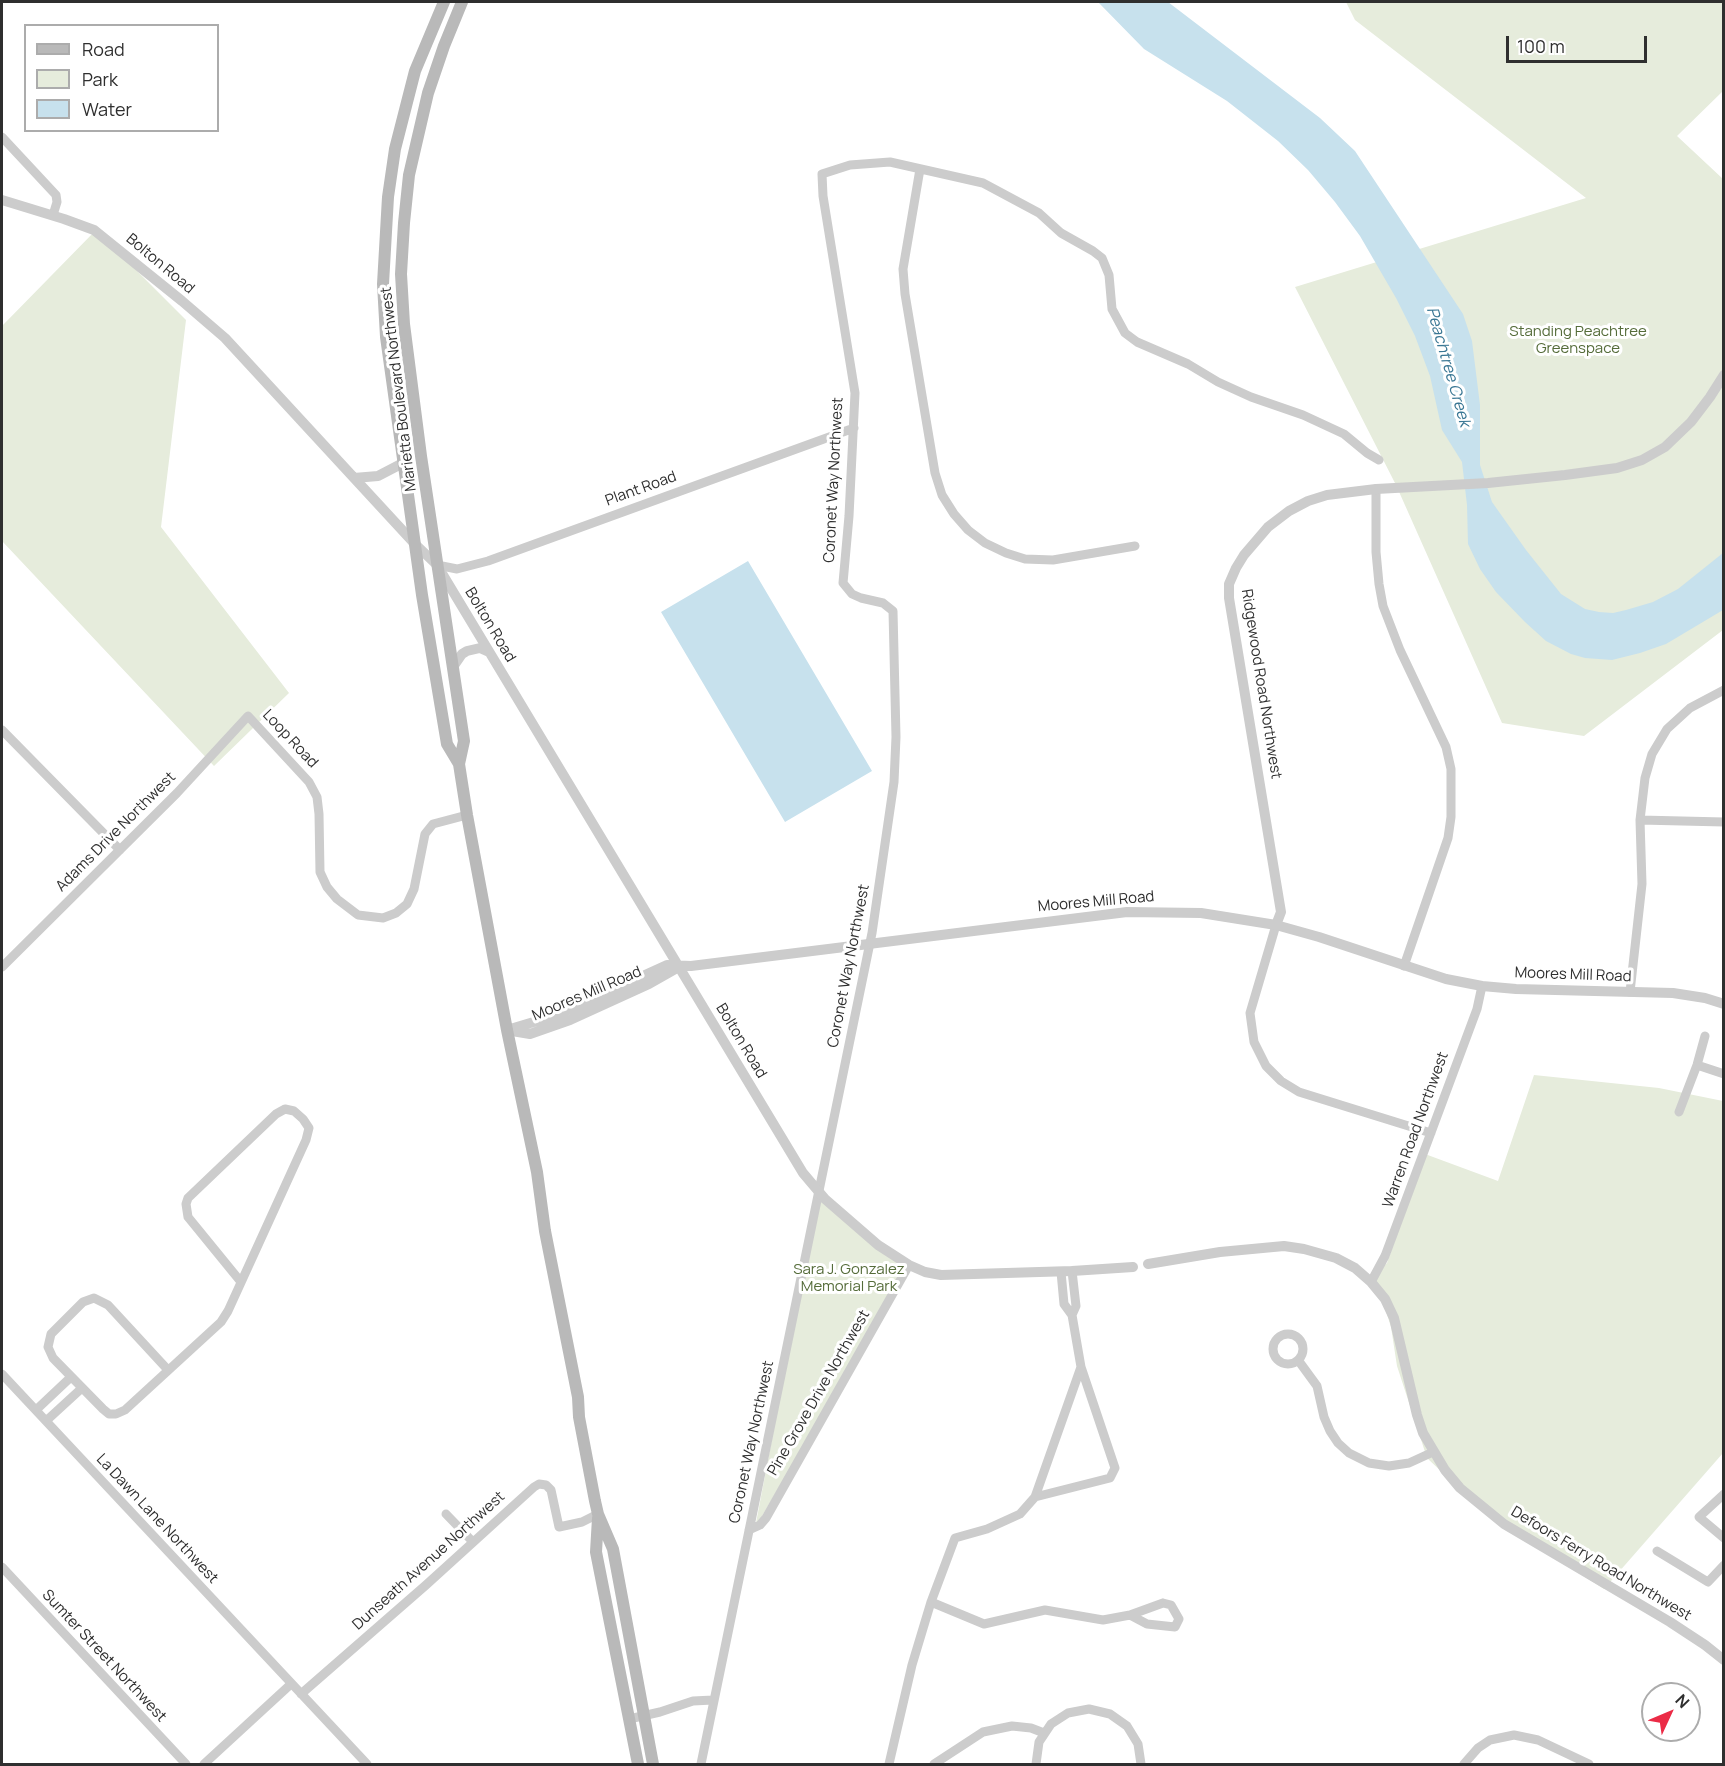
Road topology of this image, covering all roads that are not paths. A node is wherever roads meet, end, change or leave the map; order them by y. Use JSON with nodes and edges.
{"nodes":[{"id":1,"x":444,"y":2,"type":"edge"},
{"id":2,"x":462,"y":2,"type":"edge"},
{"id":3,"x":2,"y":137,"type":"edge"},
{"id":4,"x":920,"y":168,"type":"junction"},
{"id":5,"x":2,"y":200,"type":"edge"},
{"id":6,"x":53,"y":215,"type":"junction"},
{"id":7,"x":1724,"y":375,"type":"edge"},
{"id":8,"x":855,"y":428,"type":"junction"},
{"id":9,"x":1378,"y":460,"type":"dead end"},
{"id":10,"x":403,"y":463,"type":"junction"},
{"id":11,"x":354,"y":478,"type":"junction"},
{"id":12,"x":1376,"y":489,"type":"junction"},
{"id":13,"x":415,"y":544,"type":"junction"},
{"id":14,"x":1135,"y":546,"type":"dead end"},
{"id":15,"x":437,"y":565,"type":"junction"},
{"id":16,"x":489,"y":651,"type":"junction"},
{"id":17,"x":453,"y":668,"type":"junction"},
{"id":18,"x":1724,"y":690,"type":"edge"},
{"id":19,"x":247,"y":717,"type":"joint"},
{"id":20,"x":2,"y":730,"type":"edge"},
{"id":21,"x":459,"y":764,"type":"junction"},
{"id":22,"x":467,"y":815,"type":"junction"},
{"id":23,"x":1640,"y":820,"type":"junction"},
{"id":24,"x":1724,"y":822,"type":"edge"},
{"id":25,"x":120,"y":850,"type":"junction"},
{"id":26,"x":1276,"y":925,"type":"junction"},
{"id":27,"x":870,"y":943,"type":"junction"},
{"id":28,"x":1404,"y":966,"type":"junction"},
{"id":29,"x":679,"y":967,"type":"junction"},
{"id":30,"x":2,"y":968,"type":"edge"},
{"id":31,"x":1482,"y":986,"type":"junction"},
{"id":32,"x":1630,"y":992,"type":"junction"},
{"id":33,"x":1724,"y":1004,"type":"edge"},
{"id":34,"x":507,"y":1030,"type":"junction"},
{"id":35,"x":1705,"y":1036,"type":"dead end"},
{"id":36,"x":1697,"y":1065,"type":"junction"},
{"id":37,"x":1724,"y":1074,"type":"edge"},
{"id":38,"x":1679,"y":1112,"type":"dead end"},
{"id":39,"x":1431,"y":1133,"type":"junction"},
{"id":40,"x":819,"y":1192,"type":"junction"},
{"id":41,"x":1148,"y":1264,"type":"dead end"},
{"id":42,"x":909,"y":1265,"type":"junction"},
{"id":43,"x":1133,"y":1267,"type":"dead end"},
{"id":44,"x":1067,"y":1272,"type":"junction"},
{"id":45,"x":241,"y":1282,"type":"junction"},
{"id":46,"x":1371,"y":1282,"type":"junction"},
{"id":47,"x":1298,"y":1360,"type":"dead end"},
{"id":48,"x":1081,"y":1367,"type":"junction"},
{"id":49,"x":168,"y":1370,"type":"junction"},
{"id":50,"x":2,"y":1374,"type":"edge"},
{"id":51,"x":71,"y":1377,"type":"junction"},
{"id":52,"x":82,"y":1388,"type":"junction"},
{"id":53,"x":36,"y":1410,"type":"junction"},
{"id":54,"x":46,"y":1421,"type":"junction"},
{"id":55,"x":1433,"y":1452,"type":"junction"},
{"id":56,"x":1724,"y":1494,"type":"edge"},
{"id":57,"x":1035,"y":1497,"type":"junction"},
{"id":58,"x":446,"y":1514,"type":"dead end"},
{"id":59,"x":598,"y":1514,"type":"junction"},
{"id":60,"x":749,"y":1530,"type":"junction"},
{"id":61,"x":1724,"y":1538,"type":"edge"},
{"id":62,"x":474,"y":1542,"type":"junction"},
{"id":63,"x":1657,"y":1551,"type":"dead end"},
{"id":64,"x":1724,"y":1565,"type":"edge"},
{"id":65,"x":2,"y":1567,"type":"edge"},
{"id":66,"x":931,"y":1602,"type":"junction"},
{"id":67,"x":1130,"y":1615,"type":"junction"},
{"id":68,"x":1724,"y":1660,"type":"edge"},
{"id":69,"x":291,"y":1684,"type":"junction"},
{"id":70,"x":301,"y":1694,"type":"junction"},
{"id":71,"x":713,"y":1700,"type":"junction"},
{"id":72,"x":645,"y":1716,"type":"junction"},
{"id":73,"x":629,"y":1719,"type":"junction"},
{"id":74,"x":1044,"y":1733,"type":"junction"},
{"id":75,"x":186,"y":1764,"type":"edge"},
{"id":76,"x":204,"y":1764,"type":"edge"},
{"id":77,"x":367,"y":1764,"type":"edge"},
{"id":78,"x":638,"y":1764,"type":"edge"},
{"id":79,"x":653,"y":1764,"type":"edge"},
{"id":80,"x":700,"y":1764,"type":"edge"},
{"id":81,"x":889,"y":1764,"type":"edge"},
{"id":82,"x":934,"y":1764,"type":"edge"},
{"id":83,"x":1036,"y":1764,"type":"edge"},
{"id":84,"x":1141,"y":1764,"type":"edge"},
{"id":85,"x":1464,"y":1764,"type":"edge"},
{"id":86,"x":1589,"y":1764,"type":"edge"}],
"edges":[{"from":1,"to":10,"type":"main road","name":"Marietta Boulevard Northwest"},
{"from":2,"to":15,"type":"main road","name":"Marietta Boulevard Northwest"},
{"from":3,"to":6,"type":"street"},
{"from":4,"to":8,"type":"street","name":"Coronet Way Northwest"},
{"from":4,"to":9,"type":"street","name":"Coronet Way Northwest"},
{"from":4,"to":14,"type":"street"},
{"from":5,"to":6,"type":"street","name":"Bolton Road"},
{"from":6,"to":11,"type":"street","name":"Bolton Road"},
{"from":7,"to":12,"type":"street","name":"Ridgewood Road Northwest"},
{"from":8,"to":15,"type":"street","name":"Plant Road"},
{"from":8,"to":27,"type":"street","name":"Coronet Way Northwest"},
{"from":10,"to":11,"type":"street"},
{"from":10,"to":13,"type":"main road","name":"Marietta Boulevard Northwest"},
{"from":11,"to":13,"type":"street","name":"Bolton Road"},
{"from":12,"to":26,"type":"street","name":"Ridgewood Road Northwest"},
{"from":12,"to":28,"type":"street"},
{"from":13,"to":15,"type":"street","name":"Bolton Road"},
{"from":13,"to":21,"type":"main road"},
{"from":15,"to":16,"type":"street","name":"Bolton Road"},
{"from":15,"to":17,"type":"main road","name":"Marietta Boulevard Northwest"},
{"from":16,"to":17,"type":"street"},
{"from":16,"to":29,"type":"street","name":"Bolton Road"},
{"from":17,"to":21,"type":"main road","name":"Marietta Boulevard Northwest"},
{"from":18,"to":23,"type":"street"},
{"from":19,"to":22,"type":"street","name":"Loop Road"},
{"from":19,"to":25,"type":"street","name":"Adams Drive Northwest"},
{"from":20,"to":25,"type":"street"},
{"from":21,"to":22,"type":"main road"},
{"from":22,"to":34,"type":"main road"},
{"from":23,"to":24,"type":"street"},
{"from":23,"to":32,"type":"street"},
{"from":25,"to":30,"type":"street","name":"Adams Drive Northwest"},
{"from":26,"to":27,"type":"street","name":"Moores Mill Road"},
{"from":26,"to":28,"type":"street","name":"Moores Mill Road"},
{"from":26,"to":39,"type":"street","name":"Ridgewood Road Northwest"},
{"from":27,"to":29,"type":"street","name":"Moores Mill Road"},
{"from":27,"to":40,"type":"street","name":"Coronet Way Northwest"},
{"from":28,"to":31,"type":"street","name":"Moores Mill Road"},
{"from":29,"to":34,"type":"street","name":"Moores Mill Road"},
{"from":29,"to":40,"type":"street","name":"Bolton Road"},
{"from":31,"to":32,"type":"street","name":"Moores Mill Road"},
{"from":31,"to":39,"type":"street","name":"Warren Road Northwest"},
{"from":32,"to":33,"type":"street","name":"Moores Mill Road"},
{"from":34,"to":59,"type":"main road"},
{"from":35,"to":36,"type":"street"},
{"from":36,"to":37,"type":"street"},
{"from":36,"to":38,"type":"street"},
{"from":39,"to":46,"type":"street","name":"Warren Road Northwest"},
{"from":40,"to":42,"type":"street"},
{"from":40,"to":60,"type":"street","name":"Coronet Way Northwest"},
{"from":41,"to":46,"type":"street","name":"Defoors Ferry Road Northwest"},
{"from":42,"to":44,"type":"street"},
{"from":42,"to":60,"type":"street","name":"Pine Grove Drive Northwest"},
{"from":43,"to":44,"type":"street"},
{"from":44,"to":48,"type":"street"},
{"from":45,"to":45,"type":"street"},
{"from":45,"to":49,"type":"street"},
{"from":46,"to":55,"type":"street","name":"Defoors Ferry Road Northwest"},
{"from":47,"to":55,"type":"street"},
{"from":48,"to":57,"type":"street"},
{"from":48,"to":57,"type":"street"},
{"from":49,"to":51,"type":"street"},
{"from":49,"to":52,"type":"street"},
{"from":50,"to":53,"type":"street","name":"La Dawn Lane Northwest"},
{"from":51,"to":52,"type":"street"},
{"from":51,"to":53,"type":"street"},
{"from":52,"to":54,"type":"street"},
{"from":53,"to":54,"type":"street","name":"La Dawn Lane Northwest"},
{"from":54,"to":69,"type":"street","name":"La Dawn Lane Northwest"},
{"from":55,"to":68,"type":"street","name":"Defoors Ferry Road Northwest"},
{"from":56,"to":61,"type":"street"},
{"from":57,"to":66,"type":"street"},
{"from":58,"to":62,"type":"street"},
{"from":59,"to":62,"type":"street","name":"Dunseath Avenue Northwest"},
{"from":59,"to":72,"type":"main road"},
{"from":59,"to":73,"type":"main road"},
{"from":60,"to":71,"type":"street","name":"Coronet Way Northwest"},
{"from":62,"to":70,"type":"street","name":"Dunseath Avenue Northwest"},
{"from":63,"to":64,"type":"street"},
{"from":65,"to":75,"type":"street","name":"Sumter Street Northwest"},
{"from":66,"to":67,"type":"street"},
{"from":66,"to":81,"type":"street"},
{"from":67,"to":67,"type":"street"},
{"from":69,"to":70,"type":"street","name":"La Dawn Lane Northwest"},
{"from":69,"to":76,"type":"street"},
{"from":70,"to":77,"type":"street"},
{"from":71,"to":72,"type":"street"},
{"from":71,"to":80,"type":"street","name":"Coronet Way Northwest"},
{"from":72,"to":73,"type":"street"},
{"from":72,"to":79,"type":"main road"},
{"from":73,"to":78,"type":"main road"},
{"from":74,"to":82,"type":"street"},
{"from":74,"to":83,"type":"street"},
{"from":74,"to":84,"type":"street"},
{"from":85,"to":86,"type":"street"}]}
